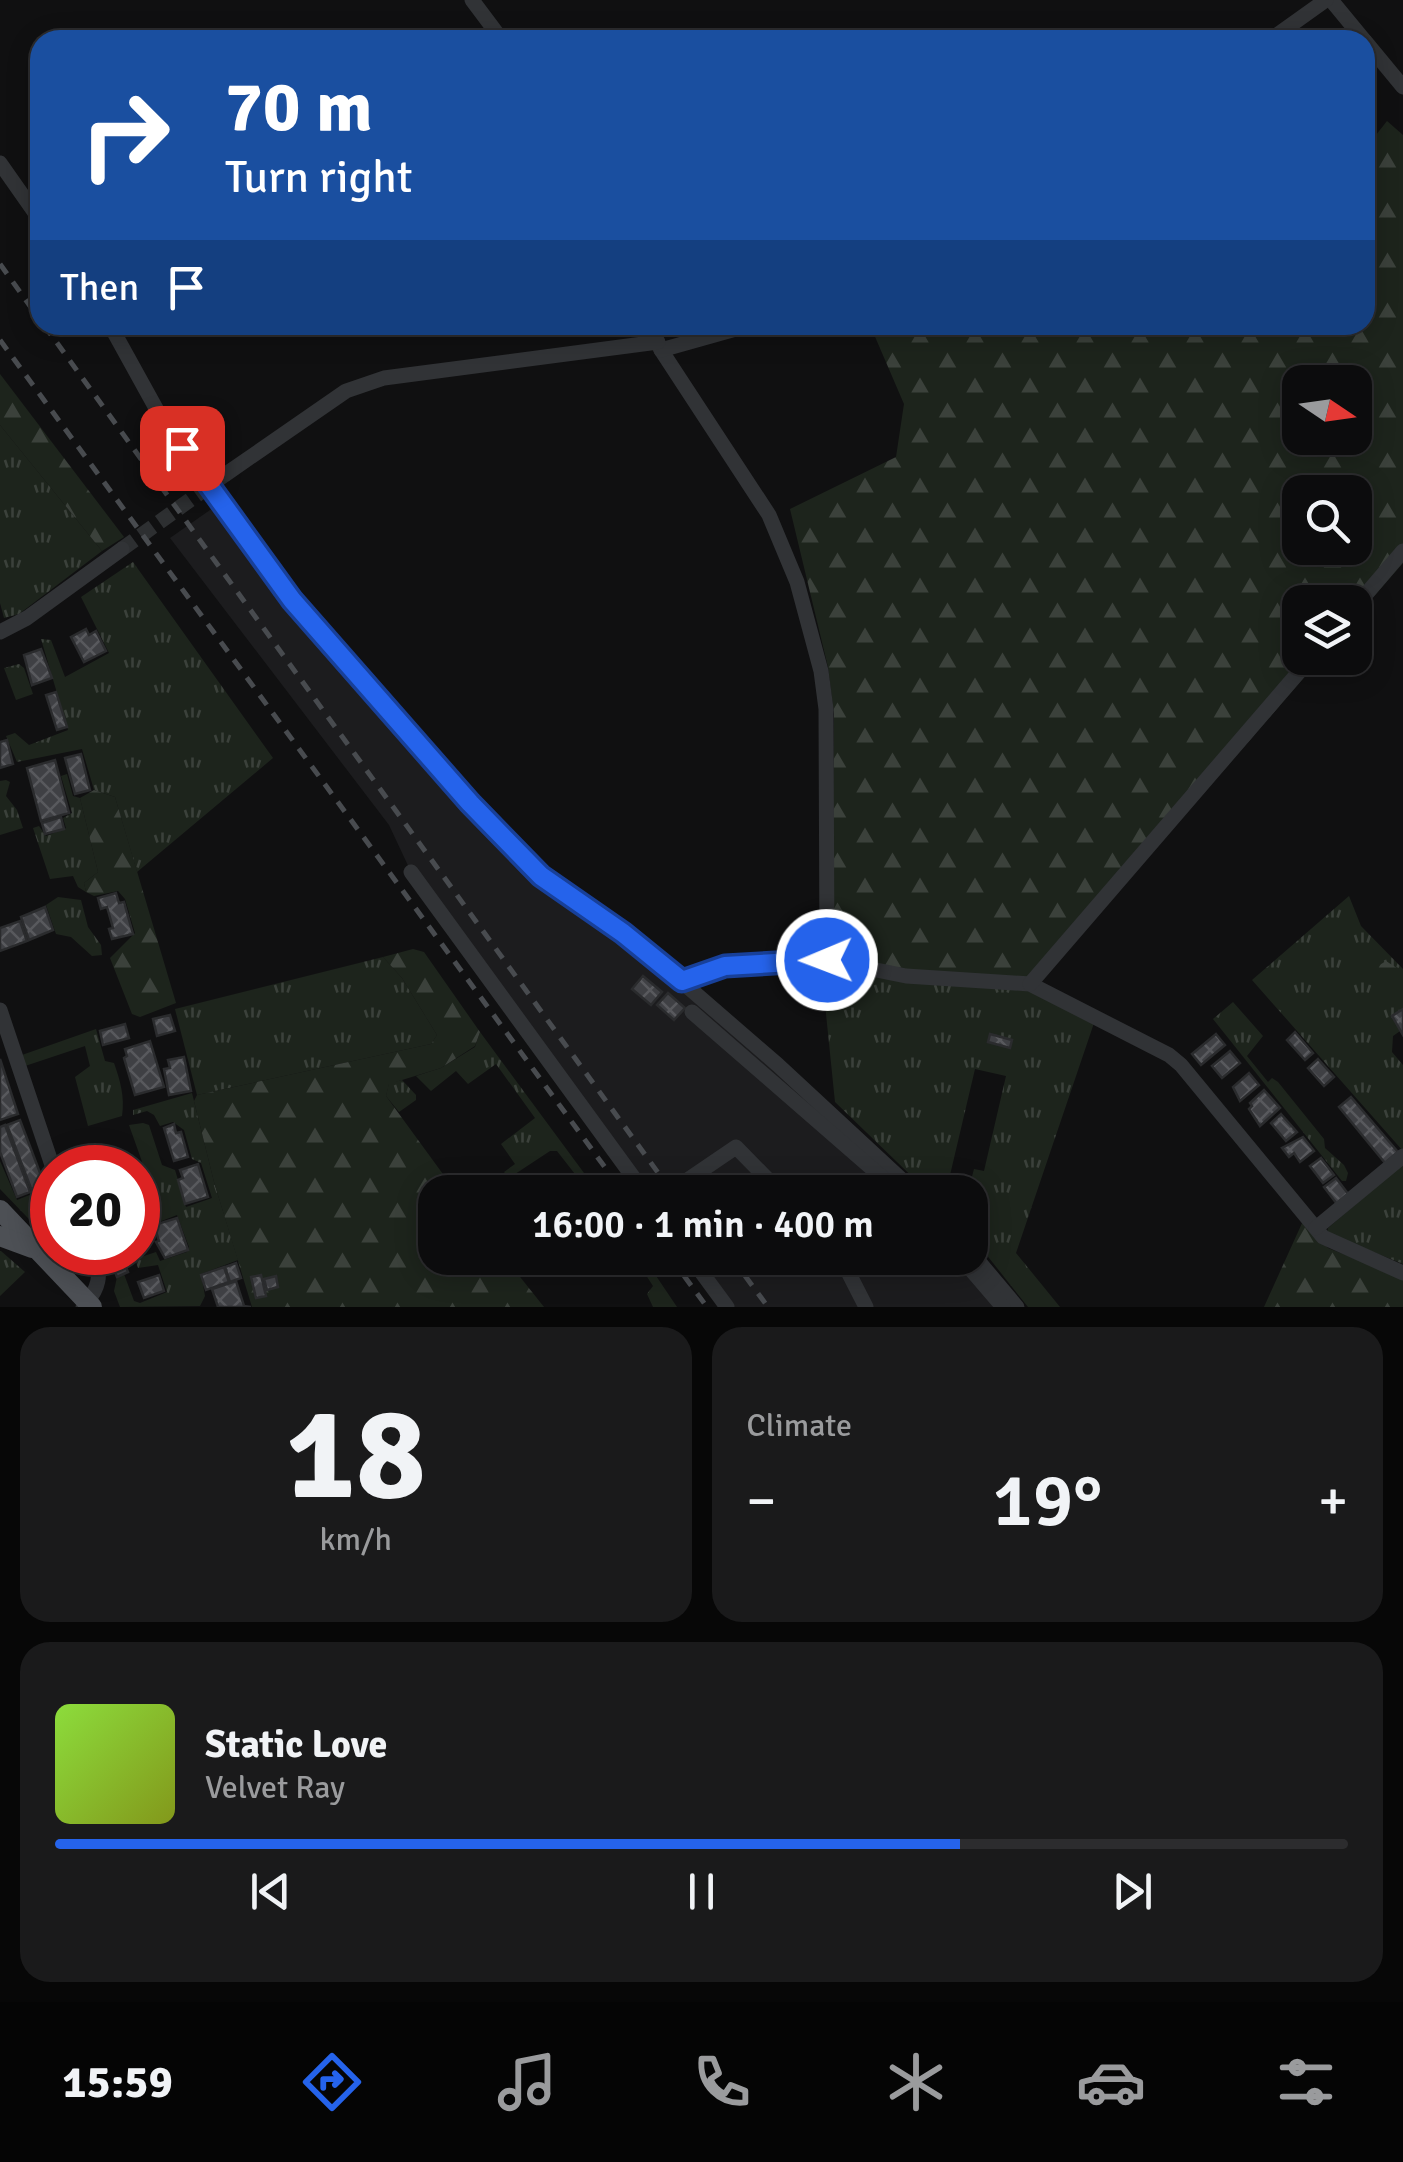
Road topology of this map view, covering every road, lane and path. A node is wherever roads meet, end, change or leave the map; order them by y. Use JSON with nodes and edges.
{"nodes":[{"id":1,"x":472,"y":0,"type":"edge"},
{"id":2,"x":1329,"y":0,"type":"edge"},
{"id":3,"x":494,"y":30,"type":"edge"},
{"id":4,"x":1285,"y":30,"type":"edge"},
{"id":5,"x":1356,"y":30,"type":"edge"},
{"id":6,"x":1375,"y":52,"type":"edge"},
{"id":7,"x":1403,"y":87,"type":"edge"},
{"id":8,"x":0,"y":162,"type":"edge"},
{"id":9,"x":30,"y":206,"type":"edge"},
{"id":10,"x":116,"y":335,"type":"edge"},
{"id":11,"x":655,"y":335,"type":"edge"},
{"id":12,"x":707,"y":335,"type":"edge"},
{"id":13,"x":660,"y":346,"type":"junction"},
{"id":14,"x":226,"y":474,"type":"tunnel mouth"},
{"id":15,"x":122,"y":549,"type":"tunnel mouth"},
{"id":16,"x":1403,"y":551,"type":"edge"},
{"id":17,"x":1372,"y":587,"type":"edge"},
{"id":18,"x":0,"y":632,"type":"edge"},
{"id":19,"x":1296,"y":675,"type":"edge"},
{"id":20,"x":411,"y":872,"type":"dead end"},
{"id":21,"x":827,"y":960,"type":"junction"},
{"id":22,"x":682,"y":981,"type":"junction"},
{"id":23,"x":1030,"y":984,"type":"junction"},
{"id":24,"x":0,"y":1010,"type":"edge"},
{"id":25,"x":692,"y":1012,"type":"dead end"},
{"id":26,"x":45,"y":1145,"type":"edge"},
{"id":27,"x":1403,"y":1156,"type":"edge"},
{"id":28,"x":632,"y":1175,"type":"edge"},
{"id":29,"x":694,"y":1175,"type":"tunnel mouth"},
{"id":30,"x":763,"y":1175,"type":"edge"},
{"id":31,"x":879,"y":1175,"type":"edge"},
{"id":32,"x":897,"y":1175,"type":"edge"},
{"id":33,"x":0,"y":1210,"type":"edge"},
{"id":34,"x":1316,"y":1228,"type":"junction"},
{"id":35,"x":0,"y":1236,"type":"edge"},
{"id":36,"x":30,"y":1242,"type":"edge"},
{"id":37,"x":30,"y":1247,"type":"edge"},
{"id":38,"x":988,"y":1272,"type":"edge"},
{"id":39,"x":1403,"y":1273,"type":"edge"},
{"id":40,"x":60,"y":1275,"type":"edge"},
{"id":41,"x":100,"y":1275,"type":"edge"},
{"id":42,"x":704,"y":1275,"type":"edge"},
{"id":43,"x":850,"y":1275,"type":"edge"},
{"id":44,"x":975,"y":1275,"type":"edge"},
{"id":45,"x":87,"y":1305,"type":"edge"},
{"id":46,"x":727,"y":1307,"type":"edge"},
{"id":47,"x":866,"y":1307,"type":"edge"},
{"id":48,"x":1002,"y":1307,"type":"edge"},
{"id":49,"x":1017,"y":1307,"type":"edge"}],
"edges":[{"from":1,"to":3,"type":"street"},
{"from":2,"to":4,"type":"street"},
{"from":2,"to":5,"type":"street"},
{"from":6,"to":7,"type":"street"},
{"from":8,"to":9,"type":"street"},
{"from":10,"to":22,"type":"street"},
{"from":11,"to":13,"type":"street"},
{"from":12,"to":13,"type":"street"},
{"from":13,"to":14,"type":"street"},
{"from":13,"to":21,"type":"street"},
{"from":15,"to":18,"type":"street"},
{"from":16,"to":17,"type":"street"},
{"from":19,"to":23,"type":"street"},
{"from":20,"to":28,"type":"street"},
{"from":21,"to":22,"type":"street"},
{"from":21,"to":23,"type":"street"},
{"from":22,"to":32,"type":"street"},
{"from":23,"to":34,"type":"street"},
{"from":24,"to":26,"type":"street"},
{"from":25,"to":31,"type":"street"},
{"from":27,"to":34,"type":"street"},
{"from":29,"to":30,"type":"street"},
{"from":33,"to":36,"type":"main road"},
{"from":34,"to":39,"type":"street"},
{"from":35,"to":37,"type":"main road"},
{"from":38,"to":49,"type":"street"},
{"from":40,"to":45,"type":"main road"},
{"from":41,"to":45,"type":"street"},
{"from":42,"to":46,"type":"street"},
{"from":43,"to":47,"type":"street"},
{"from":44,"to":48,"type":"street"}]}
